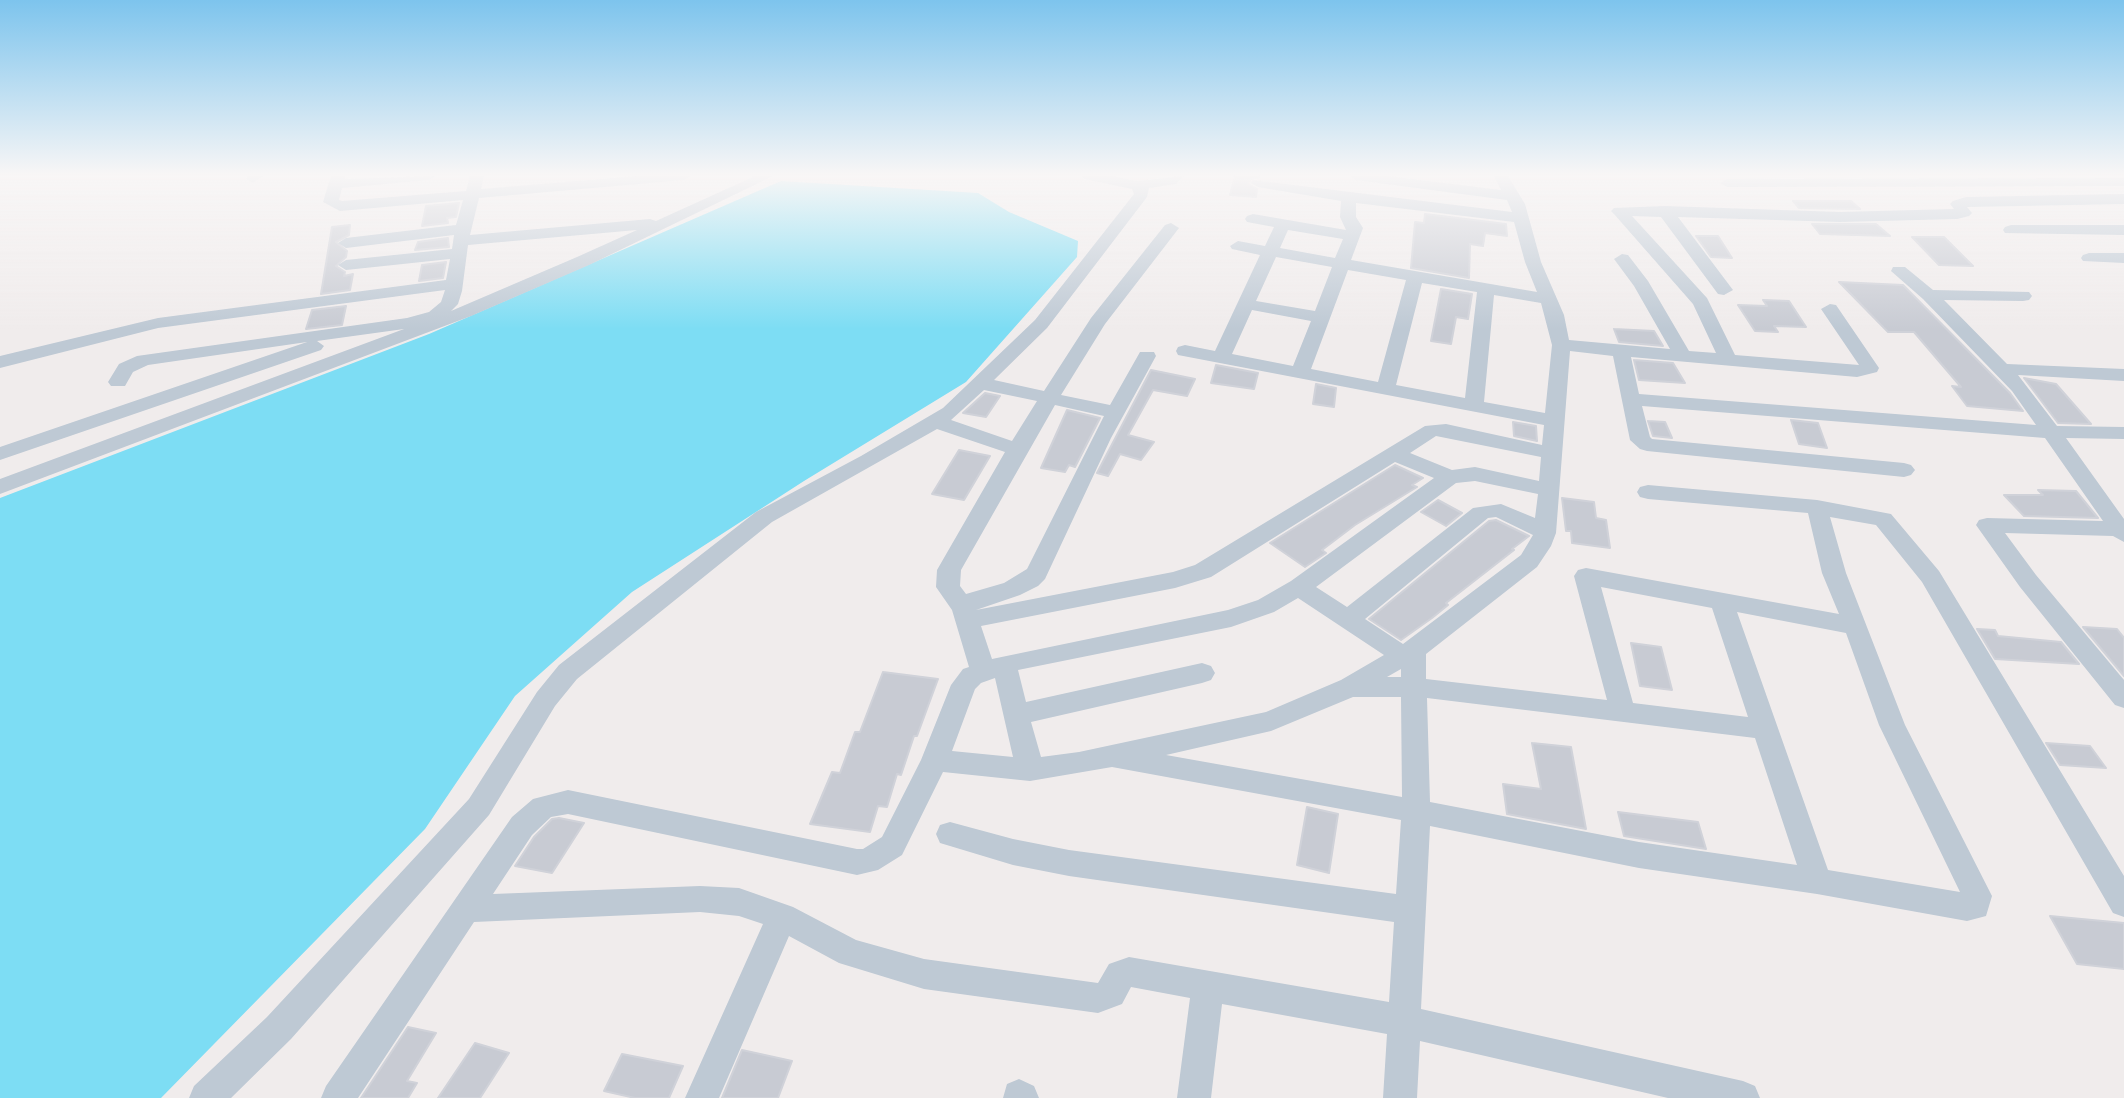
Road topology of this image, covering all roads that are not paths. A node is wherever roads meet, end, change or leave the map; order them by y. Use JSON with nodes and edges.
{"nodes":[{"id":1,"x":464,"y":227,"type":"edge"},
{"id":2,"x":618,"y":227,"type":"edge"},
{"id":3,"x":657,"y":227,"type":"edge"},
{"id":4,"x":1118,"y":227,"type":"edge"},
{"id":5,"x":1282,"y":227,"type":"edge"},
{"id":6,"x":1297,"y":227,"type":"edge"},
{"id":7,"x":1355,"y":227,"type":"edge"},
{"id":8,"x":1522,"y":227,"type":"edge"},
{"id":9,"x":1634,"y":227,"type":"edge"},
{"id":10,"x":1677,"y":227,"type":"edge"},
{"id":11,"x":1171,"y":228,"type":"dead end"},
{"id":12,"x":2011,"y":230,"type":"dead end"},
{"id":13,"x":2124,"y":230,"type":"edge"},
{"id":14,"x":1353,"y":236,"type":"junction"},
{"id":15,"x":461,"y":241,"type":"junction"},
{"id":16,"x":346,"y":243,"type":"dead end"},
{"id":17,"x":1238,"y":246,"type":"dead end"},
{"id":18,"x":1271,"y":251,"type":"junction"},
{"id":19,"x":2124,"y":257,"type":"edge"},
{"id":20,"x":2089,"y":258,"type":"dead end"},
{"id":21,"x":1622,"y":259,"type":"dead end"},
{"id":22,"x":1343,"y":264,"type":"junction"},
{"id":23,"x":346,"y":265,"type":"dead end"},
{"id":24,"x":1899,"y":271,"type":"dead end"},
{"id":25,"x":1415,"y":277,"type":"junction"},
{"id":26,"x":454,"y":284,"type":"junction"},
{"id":27,"x":1486,"y":289,"type":"junction"},
{"id":28,"x":1724,"y":290,"type":"dead end"},
{"id":29,"x":1928,"y":295,"type":"junction"},
{"id":30,"x":2023,"y":296,"type":"dead end"},
{"id":31,"x":1547,"y":299,"type":"junction"},
{"id":32,"x":1246,"y":304,"type":"junction"},
{"id":33,"x":1830,"y":309,"type":"dead end"},
{"id":34,"x":1322,"y":318,"type":"junction"},
{"id":35,"x":361,"y":329,"type":"junction"},
{"id":36,"x":1561,"y":345,"type":"junction"},
{"id":37,"x":1615,"y":350,"type":"junction"},
{"id":38,"x":1185,"y":351,"type":"dead end"},
{"id":39,"x":1147,"y":356,"type":"dead end"},
{"id":40,"x":1683,"y":356,"type":"junction"},
{"id":41,"x":1221,"y":357,"type":"junction"},
{"id":42,"x":1727,"y":360,"type":"junction"},
{"id":43,"x":0,"y":362,"type":"edge"},
{"id":44,"x":2002,"y":369,"type":"junction"},
{"id":45,"x":1300,"y":373,"type":"junction"},
{"id":46,"x":2124,"y":375,"type":"edge"},
{"id":47,"x":118,"y":382,"type":"dead end"},
{"id":48,"x":979,"y":383,"type":"junction"},
{"id":49,"x":1385,"y":390,"type":"junction"},
{"id":50,"x":1049,"y":397,"type":"junction"},
{"id":51,"x":1630,"y":399,"type":"junction"},
{"id":52,"x":1474,"y":407,"type":"junction"},
{"id":53,"x":1115,"y":412,"type":"junction"},
{"id":54,"x":1556,"y":421,"type":"junction"},
{"id":55,"x":937,"y":422,"type":"junction"},
{"id":56,"x":2050,"y":432,"type":"junction"},
{"id":57,"x":2124,"y":433,"type":"edge"},
{"id":58,"x":1017,"y":449,"type":"junction"},
{"id":59,"x":1393,"y":453,"type":"junction"},
{"id":60,"x":1552,"y":453,"type":"junction"},
{"id":61,"x":0,"y":454,"type":"edge"},
{"id":62,"x":1904,"y":470,"type":"dead end"},
{"id":63,"x":1450,"y":477,"type":"junction"},
{"id":64,"x":0,"y":487,"type":"edge"},
{"id":65,"x":1549,"y":490,"type":"junction"},
{"id":66,"x":1648,"y":492,"type":"dead end"},
{"id":67,"x":1817,"y":507,"type":"junction"},
{"id":68,"x":2118,"y":521,"type":"edge"},
{"id":69,"x":1545,"y":532,"type":"junction"},
{"id":70,"x":1299,"y":587,"type":"junction"},
{"id":71,"x":1722,"y":603,"type":"junction"},
{"id":72,"x":964,"y":612,"type":"junction"},
{"id":73,"x":1348,"y":619,"type":"junction"},
{"id":74,"x":1856,"y":626,"type":"junction"},
{"id":75,"x":1408,"y":653,"type":"junction"},
{"id":76,"x":994,"y":667,"type":"junction"},
{"id":77,"x":1202,"y":673,"type":"dead end"},
{"id":78,"x":1350,"y":687,"type":"junction"},
{"id":79,"x":1413,"y":687,"type":"junction"},
{"id":80,"x":2124,"y":698,"type":"edge"},
{"id":81,"x":1623,"y":713,"type":"junction"},
{"id":82,"x":1016,"y":715,"type":"junction"},
{"id":83,"x":1763,"y":729,"type":"junction"},
{"id":84,"x":1113,"y":756,"type":"junction"},
{"id":85,"x":935,"y":760,"type":"junction"},
{"id":86,"x":1030,"y":770,"type":"junction"},
{"id":87,"x":1416,"y":811,"type":"junction"},
{"id":88,"x":950,"y":834,"type":"dead end"},
{"id":89,"x":1817,"y":881,"type":"junction"},
{"id":90,"x":2124,"y":903,"type":"edge"},
{"id":91,"x":465,"y":909,"type":"junction"},
{"id":92,"x":1410,"y":910,"type":"junction"},
{"id":93,"x":782,"y":917,"type":"junction"},
{"id":94,"x":1208,"y":986,"type":"junction"},
{"id":95,"x":1404,"y":1021,"type":"junction"},
{"id":96,"x":206,"y":1098,"type":"edge"},
{"id":97,"x":338,"y":1098,"type":"edge"},
{"id":98,"x":702,"y":1098,"type":"edge"},
{"id":99,"x":1194,"y":1098,"type":"edge"},
{"id":100,"x":1400,"y":1098,"type":"edge"},
{"id":101,"x":1743,"y":1098,"type":"edge"}],
"edges":[{"from":1,"to":15,"type":"street"},
{"from":2,"to":15,"type":"street"},
{"from":3,"to":64,"type":"street"},
{"from":4,"to":48,"type":"street"},
{"from":5,"to":18,"type":"street"},
{"from":6,"to":14,"type":"street"},
{"from":7,"to":14,"type":"street"},
{"from":8,"to":31,"type":"street"},
{"from":9,"to":42,"type":"street"},
{"from":10,"to":28,"type":"street"},
{"from":11,"to":50,"type":"street"},
{"from":12,"to":13,"type":"street"},
{"from":14,"to":22,"type":"street"},
{"from":15,"to":16,"type":"street"},
{"from":15,"to":23,"type":"street"},
{"from":15,"to":26,"type":"street"},
{"from":17,"to":18,"type":"street"},
{"from":18,"to":22,"type":"street"},
{"from":18,"to":32,"type":"street"},
{"from":19,"to":20,"type":"street"},
{"from":21,"to":40,"type":"street"},
{"from":22,"to":25,"type":"street"},
{"from":22,"to":34,"type":"street"},
{"from":24,"to":29,"type":"street"},
{"from":25,"to":27,"type":"street"},
{"from":25,"to":49,"type":"street"},
{"from":26,"to":35,"type":"street"},
{"from":26,"to":43,"type":"street"},
{"from":27,"to":31,"type":"street"},
{"from":27,"to":52,"type":"street"},
{"from":29,"to":30,"type":"street"},
{"from":29,"to":44,"type":"street"},
{"from":31,"to":36,"type":"street"},
{"from":32,"to":34,"type":"street"},
{"from":32,"to":41,"type":"street"},
{"from":33,"to":42,"type":"street"},
{"from":34,"to":45,"type":"street"},
{"from":35,"to":47,"type":"street"},
{"from":35,"to":61,"type":"street"},
{"from":36,"to":37,"type":"street"},
{"from":36,"to":54,"type":"street"},
{"from":37,"to":40,"type":"street"},
{"from":37,"to":51,"type":"street"},
{"from":38,"to":41,"type":"street"},
{"from":39,"to":53,"type":"street"},
{"from":40,"to":42,"type":"street"},
{"from":41,"to":45,"type":"street"},
{"from":44,"to":46,"type":"street"},
{"from":44,"to":56,"type":"street"},
{"from":45,"to":49,"type":"street"},
{"from":48,"to":50,"type":"street"},
{"from":48,"to":55,"type":"street"},
{"from":49,"to":52,"type":"street"},
{"from":50,"to":53,"type":"street"},
{"from":50,"to":58,"type":"street"},
{"from":51,"to":56,"type":"street"},
{"from":51,"to":62,"type":"street"},
{"from":52,"to":54,"type":"street"},
{"from":53,"to":72,"type":"street"},
{"from":54,"to":60,"type":"street"},
{"from":55,"to":58,"type":"street"},
{"from":55,"to":96,"type":"street"},
{"from":56,"to":57,"type":"street"},
{"from":56,"to":68,"type":"street"},
{"from":58,"to":72,"type":"street"},
{"from":59,"to":60,"type":"street"},
{"from":59,"to":63,"type":"street"},
{"from":59,"to":72,"type":"street"},
{"from":60,"to":65,"type":"street"},
{"from":63,"to":65,"type":"street"},
{"from":63,"to":70,"type":"street"},
{"from":65,"to":69,"type":"street"},
{"from":66,"to":67,"type":"street"},
{"from":67,"to":74,"type":"street"},
{"from":67,"to":90,"type":"street"},
{"from":68,"to":80,"type":"street"},
{"from":69,"to":73,"type":"street"},
{"from":69,"to":75,"type":"street"},
{"from":70,"to":73,"type":"street"},
{"from":70,"to":76,"type":"street"},
{"from":71,"to":74,"type":"street"},
{"from":71,"to":81,"type":"street"},
{"from":71,"to":83,"type":"street"},
{"from":72,"to":76,"type":"street"},
{"from":73,"to":75,"type":"street"},
{"from":74,"to":89,"type":"street"},
{"from":75,"to":78,"type":"street"},
{"from":75,"to":79,"type":"street"},
{"from":76,"to":82,"type":"street"},
{"from":76,"to":85,"type":"street"},
{"from":77,"to":82,"type":"street"},
{"from":78,"to":79,"type":"street"},
{"from":78,"to":84,"type":"street"},
{"from":79,"to":81,"type":"street"},
{"from":79,"to":87,"type":"street"},
{"from":81,"to":83,"type":"street"},
{"from":82,"to":86,"type":"street"},
{"from":83,"to":89,"type":"street"},
{"from":84,"to":86,"type":"street"},
{"from":84,"to":87,"type":"street"},
{"from":85,"to":86,"type":"street"},
{"from":85,"to":91,"type":"street"},
{"from":87,"to":89,"type":"street"},
{"from":87,"to":92,"type":"street"},
{"from":88,"to":92,"type":"street"},
{"from":91,"to":93,"type":"street"},
{"from":91,"to":97,"type":"street"},
{"from":92,"to":95,"type":"street"},
{"from":93,"to":94,"type":"street"},
{"from":93,"to":98,"type":"street"},
{"from":94,"to":95,"type":"street"},
{"from":94,"to":99,"type":"street"},
{"from":95,"to":100,"type":"street"},
{"from":95,"to":101,"type":"street"}]}
